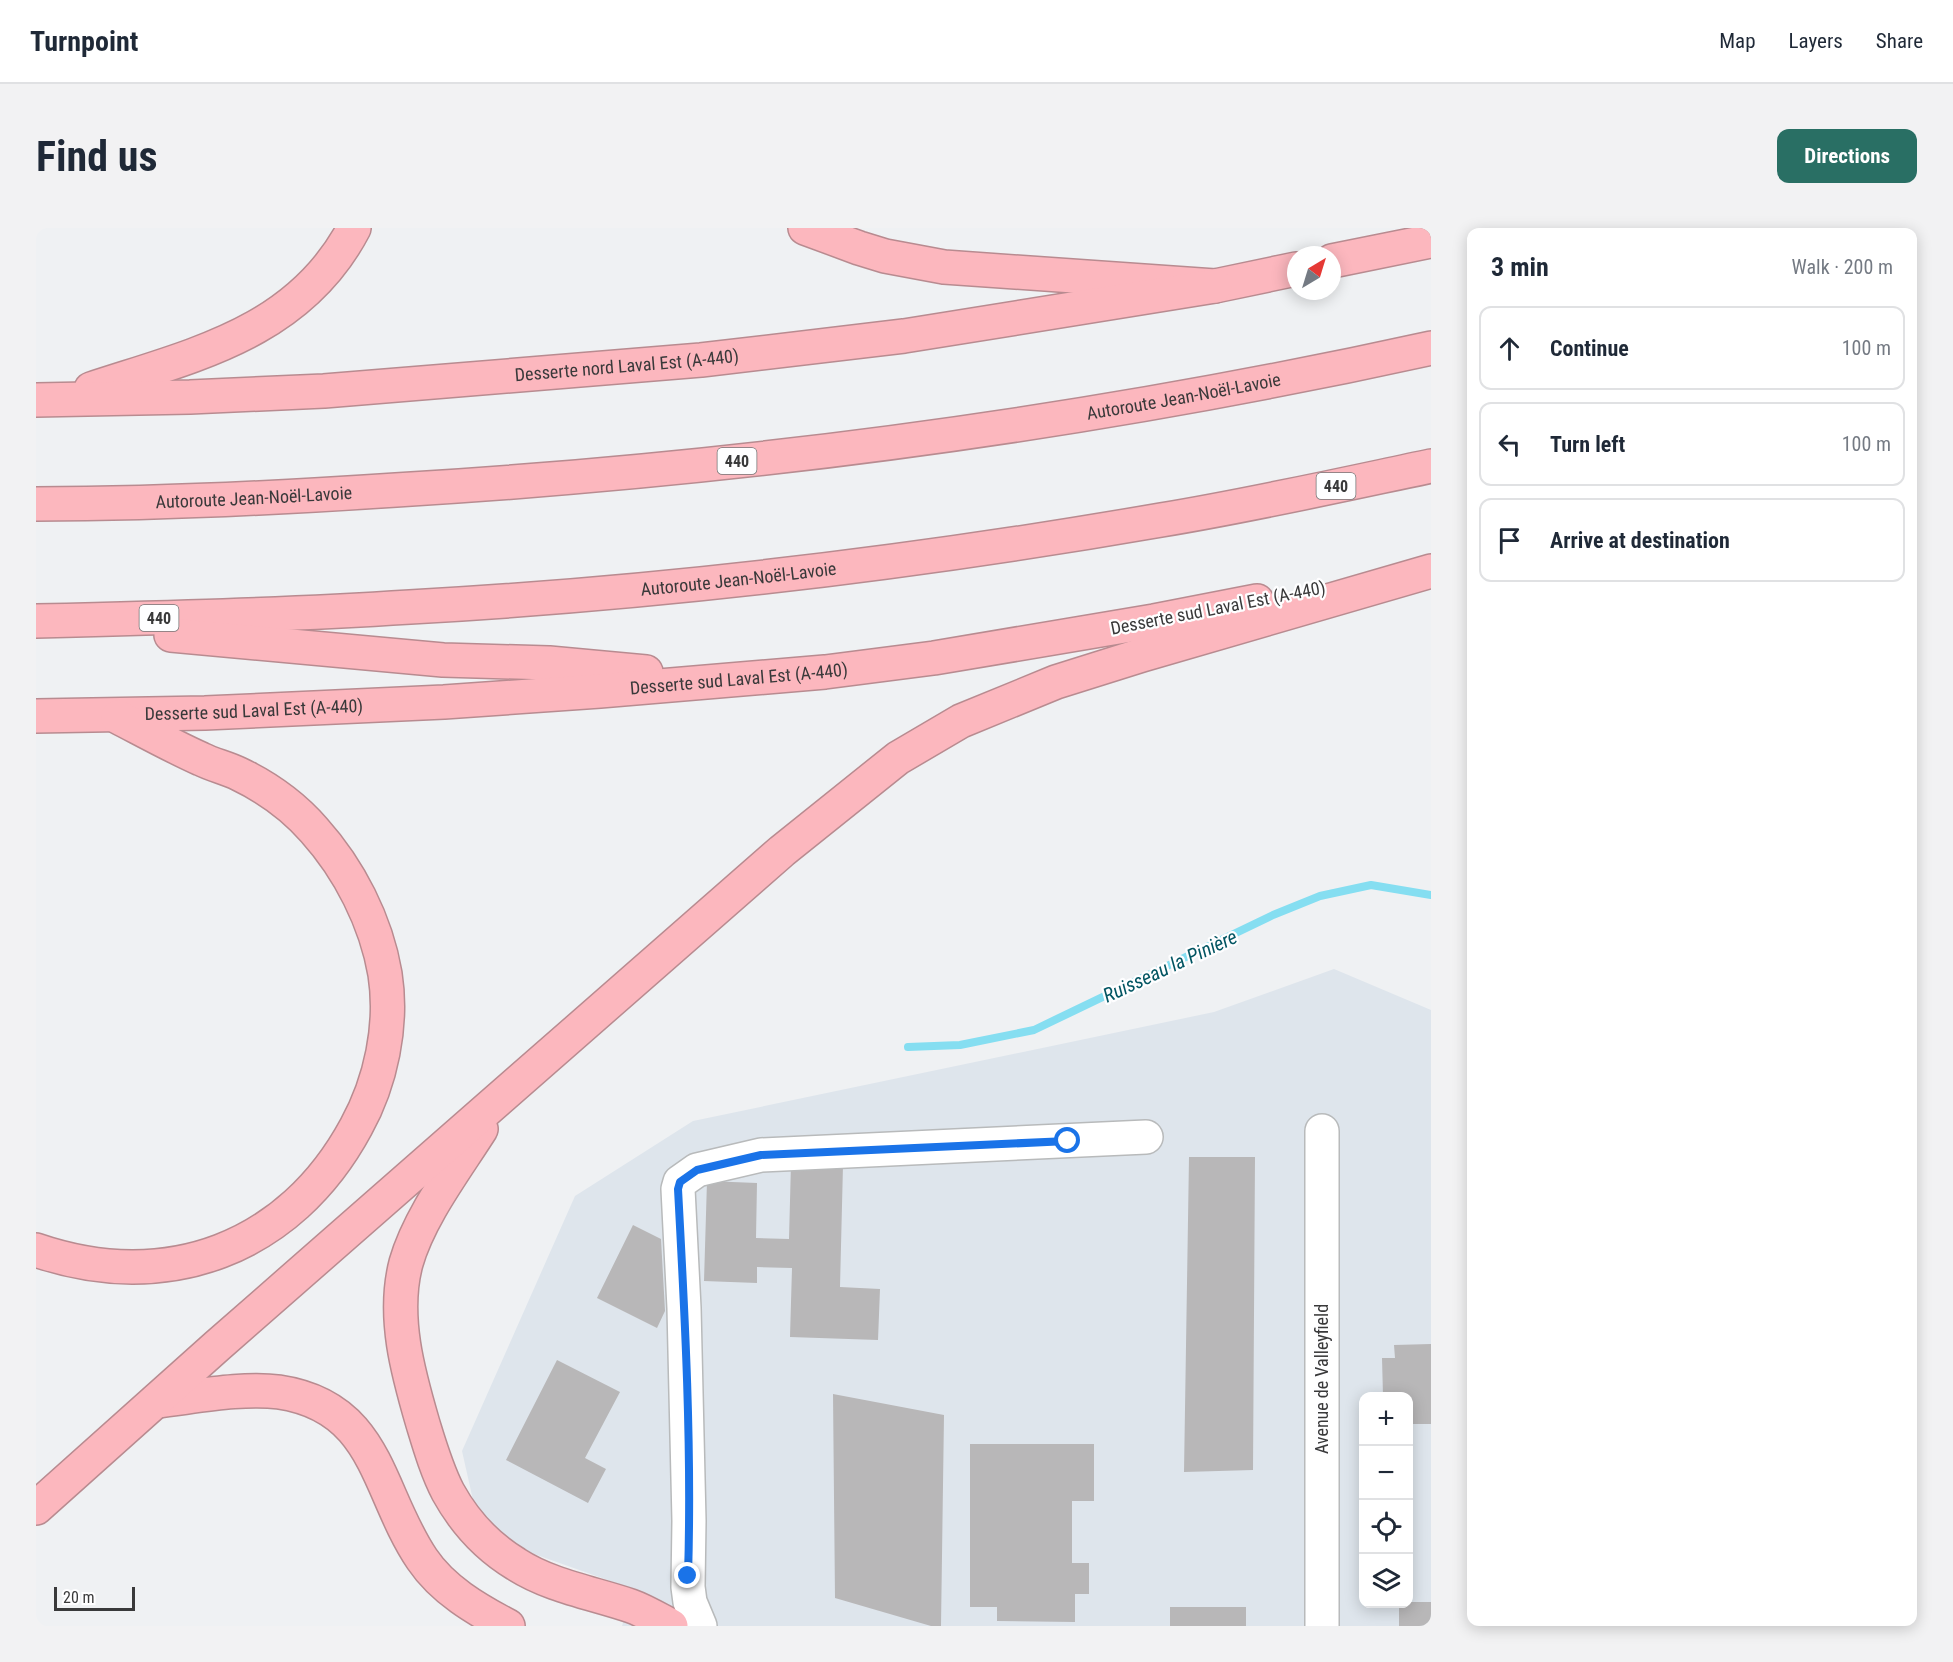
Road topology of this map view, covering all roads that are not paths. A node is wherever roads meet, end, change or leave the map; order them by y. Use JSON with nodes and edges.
{"nodes":[{"id":1,"x":354,"y":228,"type":"edge"},
{"id":2,"x":805,"y":228,"type":"edge"},
{"id":3,"x":1431,"y":240,"type":"edge"},
{"id":4,"x":1341,"y":259,"type":"edge"},
{"id":5,"x":1287,"y":271,"type":"edge"},
{"id":6,"x":1215,"y":286,"type":"junction"},
{"id":7,"x":1431,"y":348,"type":"edge"},
{"id":8,"x":47,"y":400,"type":"edge"},
{"id":9,"x":1431,"y":466,"type":"edge"},
{"id":10,"x":36,"y":504,"type":"edge"},
{"id":11,"x":1431,"y":569,"type":"edge"},
{"id":12,"x":36,"y":622,"type":"edge"},
{"id":13,"x":725,"y":679,"type":"junction"},
{"id":14,"x":113,"y":715,"type":"junction"},
{"id":15,"x":36,"y":716,"type":"edge"},
{"id":16,"x":496,"y":1102,"type":"junction"},
{"id":17,"x":1322,"y":1131,"type":"dead end"},
{"id":18,"x":1146,"y":1137,"type":"dead end"},
{"id":19,"x":36,"y":1250,"type":"edge"},
{"id":20,"x":156,"y":1401,"type":"junction"},
{"id":21,"x":36,"y":1508,"type":"edge"},
{"id":22,"x":508,"y":1626,"type":"edge"},
{"id":23,"x":671,"y":1626,"type":"edge"},
{"id":24,"x":700,"y":1626,"type":"edge"},
{"id":25,"x":1322,"y":1626,"type":"edge"}],
"edges":[{"from":1,"to":8,"type":"highway"},
{"from":2,"to":6,"type":"highway"},
{"from":3,"to":4,"type":"highway"},
{"from":5,"to":6,"type":"highway"},
{"from":6,"to":8,"type":"highway","name":"Desserte nord Laval Est (A-440)"},
{"from":7,"to":10,"type":"highway","name":"Autoroute Jean-Noël-Lavoie","number":"440"},
{"from":9,"to":12,"type":"highway","name":"Autoroute Jean-Noël-Lavoie","number":"440"},
{"from":11,"to":13,"type":"highway","name":"Desserte sud Laval Est (A-440)"},
{"from":11,"to":16,"type":"highway"},
{"from":12,"to":13,"type":"highway"},
{"from":13,"to":14,"type":"highway","name":"Desserte sud Laval Est (A-440)"},
{"from":14,"to":15,"type":"highway","name":"Desserte sud Laval Est (A-440)"},
{"from":14,"to":19,"type":"highway"},
{"from":16,"to":20,"type":"highway"},
{"from":16,"to":23,"type":"highway"},
{"from":17,"to":25,"type":"street","name":"Avenue de Valleyfield"},
{"from":18,"to":24,"type":"street"},
{"from":20,"to":21,"type":"highway"},
{"from":20,"to":22,"type":"highway"}]}
